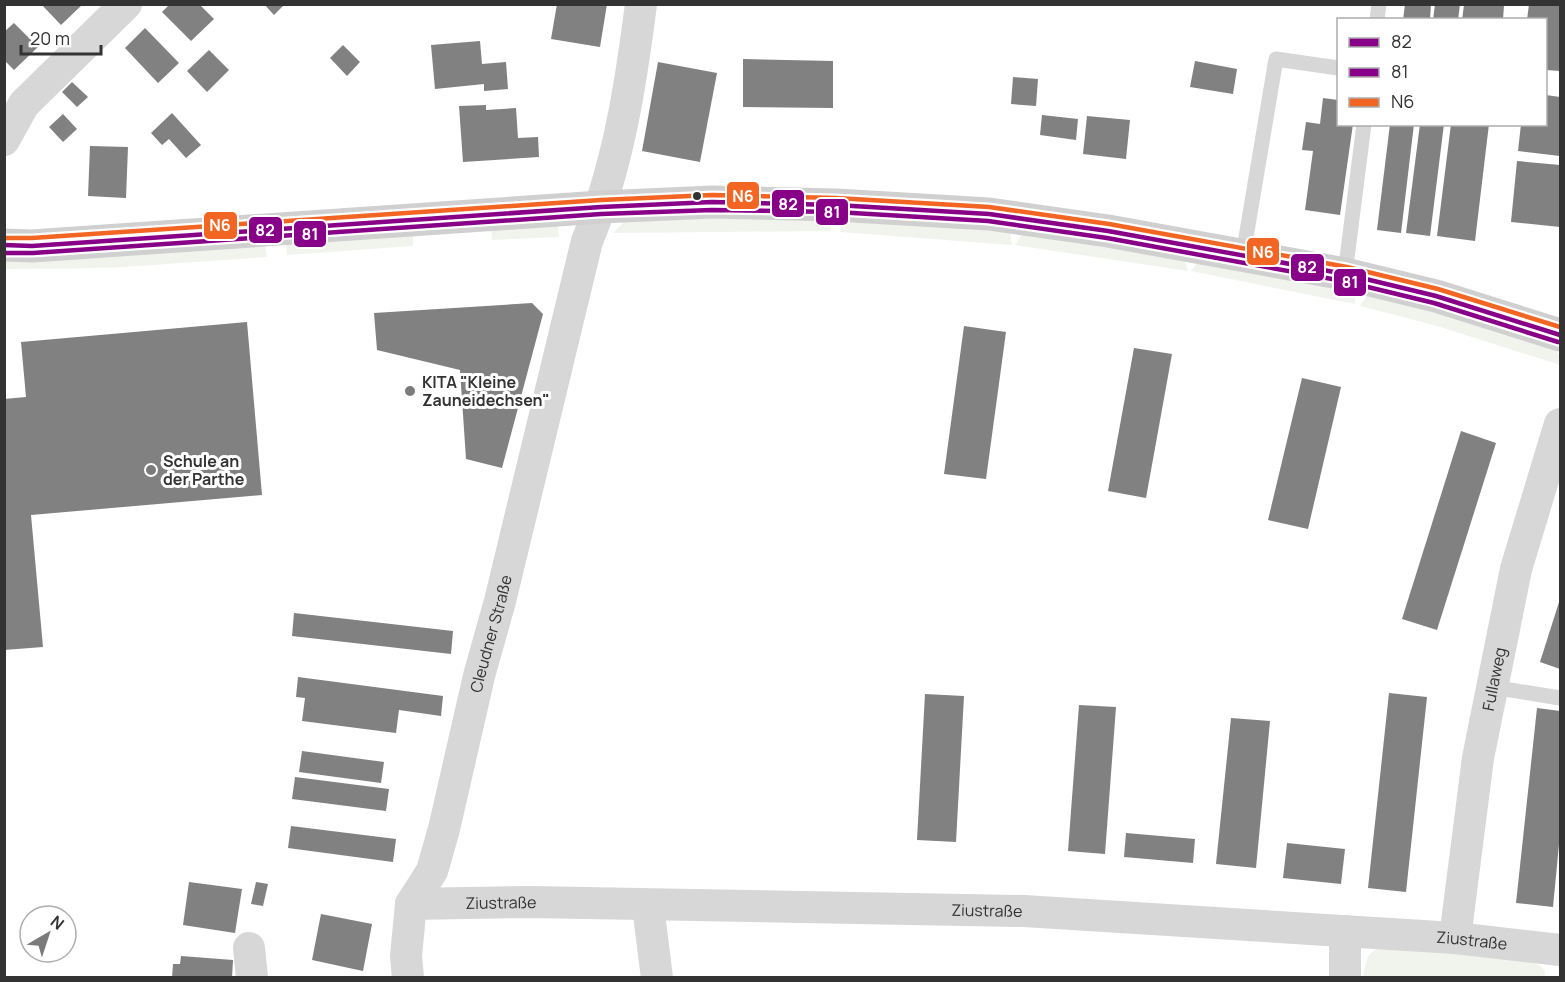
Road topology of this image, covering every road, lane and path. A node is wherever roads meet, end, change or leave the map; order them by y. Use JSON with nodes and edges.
{"nodes":[{"id":1,"x":126,"y":4,"type":"edge"},
{"id":2,"x":640,"y":4,"type":"edge"},
{"id":3,"x":1337,"y":68,"type":"edge"},
{"id":4,"x":1364,"y":126,"type":"edge"},
{"id":5,"x":4,"y":140,"type":"edge"},
{"id":6,"x":601,"y":207,"type":"junction"},
{"id":7,"x":4,"y":245,"type":"edge"},
{"id":8,"x":1244,"y":255,"type":"junction"},
{"id":9,"x":1345,"y":274,"type":"junction"},
{"id":10,"x":1560,"y":335,"type":"edge"},
{"id":11,"x":1560,"y":424,"type":"edge"},
{"id":12,"x":1492,"y":687,"type":"junction"},
{"id":13,"x":1560,"y":698,"type":"edge"},
{"id":14,"x":411,"y":904,"type":"junction"},
{"id":15,"x":648,"y":906,"type":"junction"},
{"id":16,"x":1345,"y":931,"type":"junction"},
{"id":17,"x":1455,"y":938,"type":"junction"},
{"id":18,"x":1559,"y":959,"type":"edge"},
{"id":19,"x":408,"y":978,"type":"edge"},
{"id":20,"x":657,"y":978,"type":"edge"},
{"id":21,"x":1345,"y":978,"type":"edge"}],
"edges":[{"from":1,"to":5,"type":"street"},
{"from":2,"to":6,"type":"street","name":"Cleudner Straße"},
{"from":3,"to":8,"type":"lane"},
{"from":4,"to":9,"type":"lane"},
{"from":6,"to":7,"type":"main road"},
{"from":6,"to":8,"type":"main road"},
{"from":6,"to":14,"type":"street","name":"Cleudner Straße"},
{"from":8,"to":9,"type":"main road"},
{"from":9,"to":10,"type":"main road"},
{"from":11,"to":12,"type":"street","name":"Fullaweg"},
{"from":12,"to":13,"type":"lane"},
{"from":12,"to":17,"type":"street","name":"Fullaweg"},
{"from":14,"to":15,"type":"street","name":"Ziustraße"},
{"from":14,"to":19,"type":"street","name":"Cleudner Straße"},
{"from":15,"to":16,"type":"street","name":"Ziustraße"},
{"from":15,"to":20,"type":"street"},
{"from":16,"to":17,"type":"street","name":"Ziustraße"},
{"from":16,"to":21,"type":"street"},
{"from":17,"to":18,"type":"street","name":"Ziustraße"}]}
